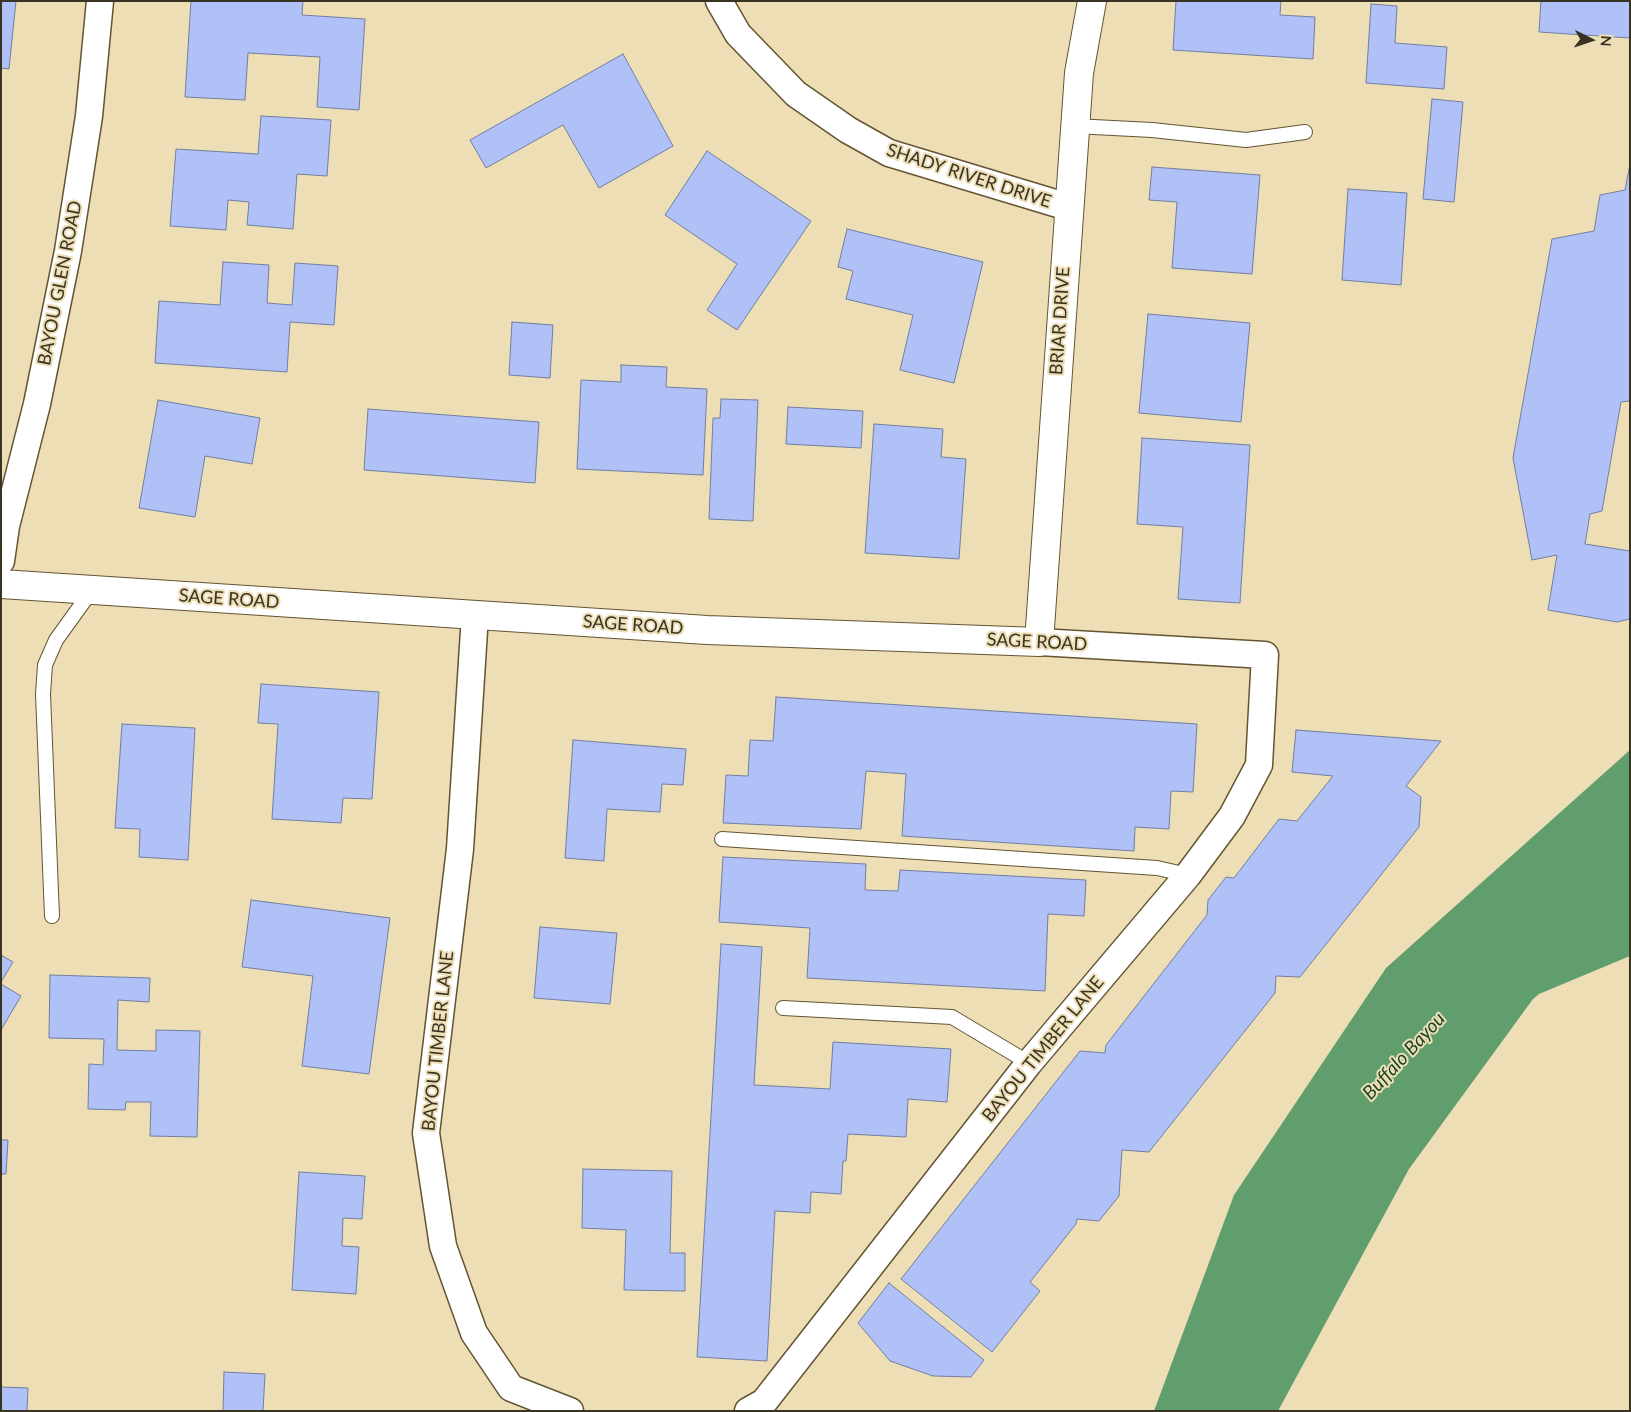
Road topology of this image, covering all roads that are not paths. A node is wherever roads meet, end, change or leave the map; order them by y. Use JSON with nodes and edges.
{"nodes":[{"id":1,"x":100,"y":1,"type":"edge"},
{"id":2,"x":719,"y":1,"type":"edge"},
{"id":3,"x":1092,"y":1,"type":"edge"},
{"id":4,"x":1074,"y":126,"type":"junction"},
{"id":5,"x":1304,"y":132,"type":"dead end"},
{"id":6,"x":1068,"y":207,"type":"junction"},
{"id":7,"x":1,"y":562,"type":"edge"},
{"id":8,"x":1,"y":584,"type":"edge"},
{"id":9,"x":92,"y":590,"type":"junction"},
{"id":10,"x":474,"y":615,"type":"junction"},
{"id":11,"x":1039,"y":642,"type":"junction"},
{"id":12,"x":1265,"y":655,"type":"joint"},
{"id":13,"x":722,"y":839,"type":"dead end"},
{"id":14,"x":1188,"y":875,"type":"junction"},
{"id":15,"x":52,"y":916,"type":"dead end"},
{"id":16,"x":783,"y":1008,"type":"dead end"},
{"id":17,"x":1029,"y":1063,"type":"junction"},
{"id":18,"x":570,"y":1411,"type":"edge"},
{"id":19,"x":748,"y":1411,"type":"edge"}],
"edges":[{"from":1,"to":7,"type":"street","name":"BAYOU GLEN ROAD"},
{"from":2,"to":6,"type":"street","name":"SHADY RIVER DRIVE"},
{"from":3,"to":4,"type":"street","name":"BRIAR DRIVE"},
{"from":4,"to":5,"type":"lane"},
{"from":4,"to":6,"type":"street","name":"BRIAR DRIVE"},
{"from":6,"to":11,"type":"street","name":"BRIAR DRIVE"},
{"from":8,"to":9,"type":"street","name":"SAGE ROAD"},
{"from":9,"to":10,"type":"street","name":"SAGE ROAD"},
{"from":9,"to":15,"type":"lane"},
{"from":10,"to":11,"type":"street","name":"SAGE ROAD"},
{"from":10,"to":18,"type":"street","name":"BAYOU TIMBER LANE"},
{"from":11,"to":12,"type":"street","name":"SAGE ROAD"},
{"from":12,"to":14,"type":"street","name":"BAYOU TIMBER LANE"},
{"from":13,"to":14,"type":"lane"},
{"from":14,"to":17,"type":"street","name":"BAYOU TIMBER LANE"},
{"from":16,"to":17,"type":"lane"},
{"from":17,"to":19,"type":"street","name":"BAYOU TIMBER LANE"}]}
